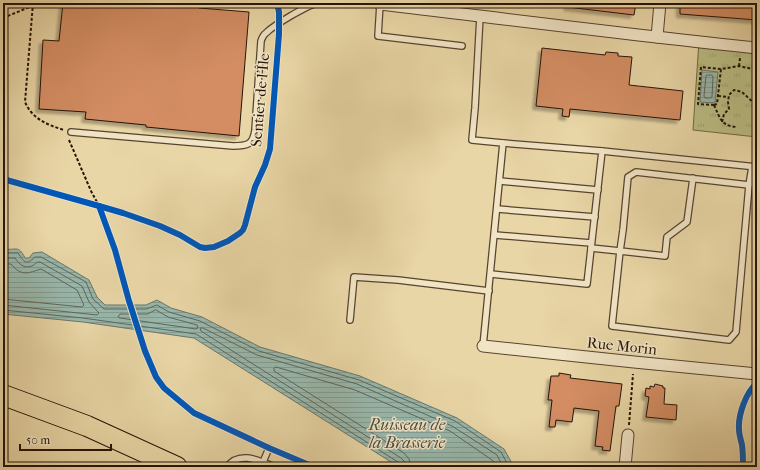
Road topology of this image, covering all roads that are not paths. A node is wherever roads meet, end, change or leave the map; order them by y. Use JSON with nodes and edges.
{"nodes":[{"id":1,"x":318,"y":3,"type":"edge"},
{"id":2,"x":363,"y":3,"type":"edge"},
{"id":3,"x":660,"y":3,"type":"edge"},
{"id":4,"x":380,"y":4,"type":"edge"},
{"id":5,"x":480,"y":16,"type":"junction"},
{"id":6,"x":657,"y":37,"type":"junction"},
{"id":7,"x":462,"y":46,"type":"dead end"},
{"id":8,"x":757,"y":48,"type":"edge"},
{"id":9,"x":71,"y":132,"type":"dead end"},
{"id":10,"x":503,"y":143,"type":"junction"},
{"id":11,"x":602,"y":151,"type":"junction"},
{"id":12,"x":754,"y":167,"type":"edge"},
{"id":13,"x":693,"y":178,"type":"junction"},
{"id":14,"x":500,"y":181,"type":"junction"},
{"id":15,"x":750,"y":184,"type":"junction"},
{"id":16,"x":598,"y":190,"type":"junction"},
{"id":17,"x":497,"y":210,"type":"junction"},
{"id":18,"x":595,"y":217,"type":"junction"},
{"id":19,"x":495,"y":235,"type":"junction"},
{"id":20,"x":591,"y":245,"type":"junction"},
{"id":21,"x":620,"y":250,"type":"junction"},
{"id":22,"x":491,"y":274,"type":"junction"},
{"id":23,"x":489,"y":291,"type":"junction"},
{"id":24,"x":350,"y":320,"type":"dead end"},
{"id":25,"x":483,"y":346,"type":"joint"},
{"id":26,"x":757,"y":374,"type":"edge"},
{"id":27,"x":3,"y":395,"type":"edge"},
{"id":28,"x":628,"y":435,"type":"road end"},
{"id":29,"x":269,"y":448,"type":"dead end"},
{"id":30,"x":263,"y":462,"type":"junction"},
{"id":31,"x":177,"y":467,"type":"edge"},
{"id":32,"x":227,"y":467,"type":"edge"},
{"id":33,"x":275,"y":467,"type":"edge"},
{"id":34,"x":625,"y":467,"type":"edge"}],
"edges":[{"from":1,"to":9,"type":"lane"},
{"from":2,"to":4,"type":"lane"},
{"from":3,"to":6,"type":"street"},
{"from":4,"to":5,"type":"street"},
{"from":4,"to":7,"type":"lane"},
{"from":5,"to":6,"type":"street"},
{"from":5,"to":10,"type":"lane"},
{"from":6,"to":8,"type":"street"},
{"from":10,"to":11,"type":"lane"},
{"from":10,"to":14,"type":"lane"},
{"from":11,"to":12,"type":"lane"},
{"from":11,"to":16,"type":"lane"},
{"from":12,"to":15,"type":"lane"},
{"from":13,"to":15,"type":"lane"},
{"from":13,"to":21,"type":"lane"},
{"from":13,"to":21,"type":"lane"},
{"from":14,"to":16,"type":"lane"},
{"from":14,"to":17,"type":"lane"},
{"from":15,"to":21,"type":"lane"},
{"from":16,"to":18,"type":"lane"},
{"from":17,"to":18,"type":"lane"},
{"from":17,"to":19,"type":"lane"},
{"from":18,"to":20,"type":"lane"},
{"from":19,"to":20,"type":"lane"},
{"from":19,"to":22,"type":"lane"},
{"from":20,"to":21,"type":"lane"},
{"from":20,"to":22,"type":"lane"},
{"from":22,"to":23,"type":"lane"},
{"from":23,"to":24,"type":"lane"},
{"from":23,"to":25,"type":"lane"},
{"from":25,"to":26,"type":"street","name":"Rue Morin"},
{"from":27,"to":31,"type":"highway"},
{"from":28,"to":34,"type":"street"},
{"from":29,"to":30,"type":"lane"},
{"from":30,"to":32,"type":"lane"},
{"from":30,"to":33,"type":"lane"}]}
